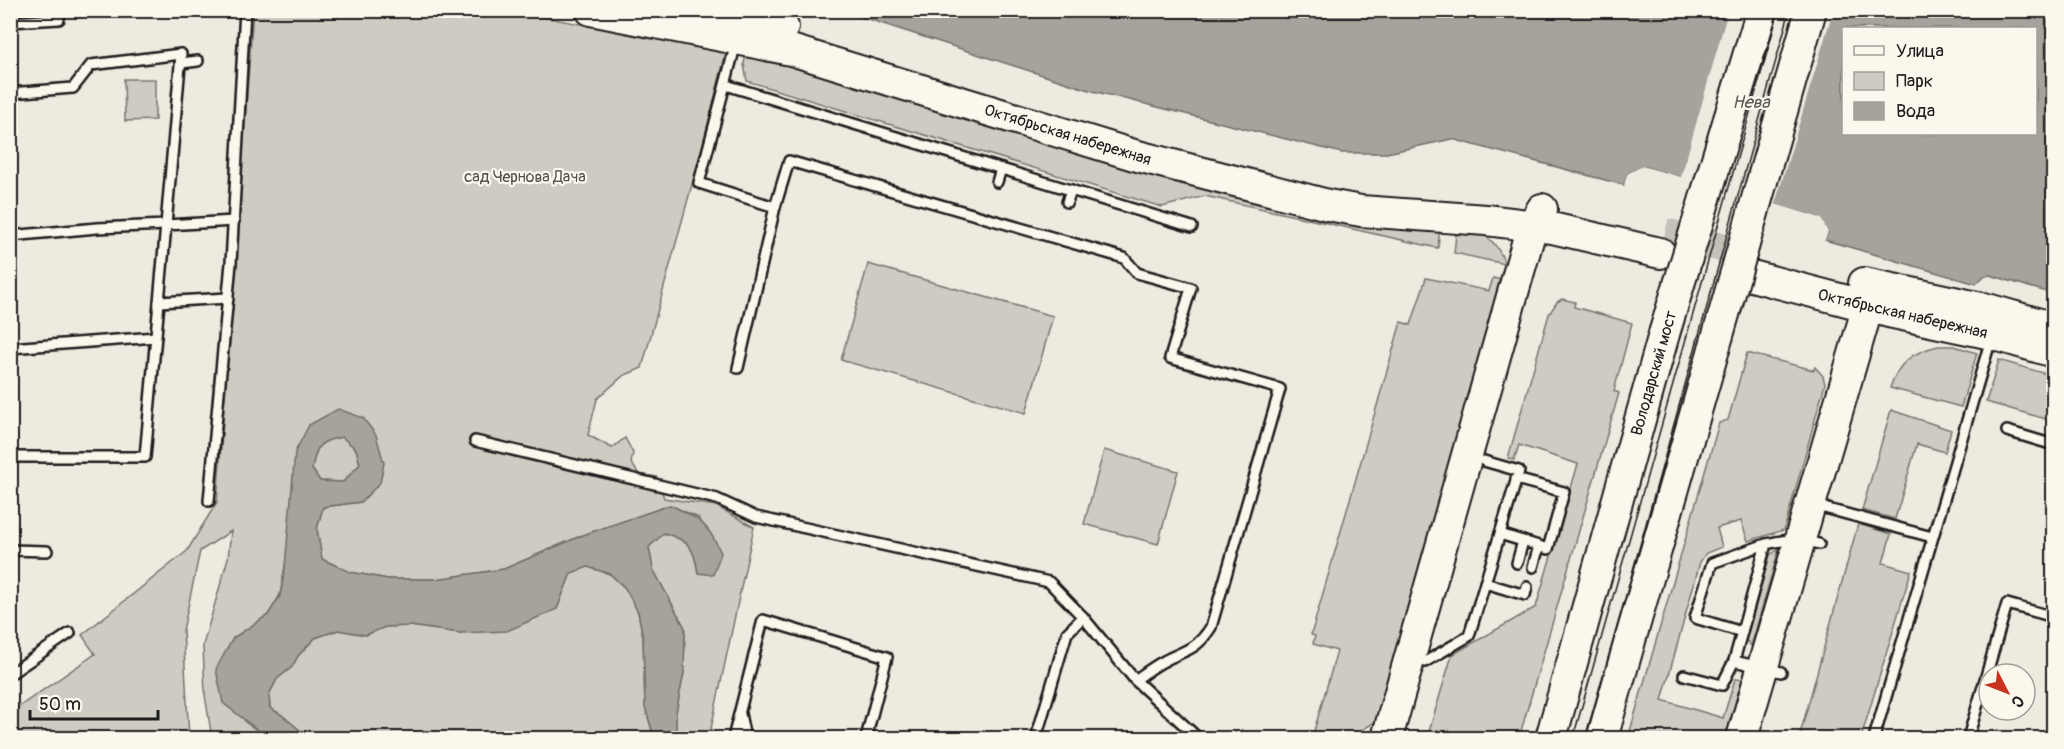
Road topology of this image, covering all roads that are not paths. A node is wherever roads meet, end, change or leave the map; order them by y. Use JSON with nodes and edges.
{"nodes":[{"id":1,"x":59,"y":10,"type":"edge"},
{"id":2,"x":246,"y":10,"type":"edge"},
{"id":3,"x":591,"y":10,"type":"edge"},
{"id":4,"x":703,"y":10,"type":"edge"},
{"id":5,"x":1762,"y":10,"type":"edge"},
{"id":6,"x":1811,"y":10,"type":"edge"},
{"id":7,"x":10,"y":22,"type":"edge"},
{"id":8,"x":737,"y":38,"type":"junction"},
{"id":9,"x":198,"y":61,"type":"dead end"},
{"id":10,"x":181,"y":63,"type":"junction"},
{"id":11,"x":726,"y":85,"type":"junction"},
{"id":12,"x":10,"y":93,"type":"edge"},
{"id":13,"x":1001,"y":169,"type":"junction"},
{"id":14,"x":998,"y":182,"type":"dead end"},
{"id":15,"x":1071,"y":190,"type":"junction"},
{"id":16,"x":1067,"y":202,"type":"dead end"},
{"id":17,"x":775,"y":207,"type":"junction"},
{"id":18,"x":990,"y":209,"type":"dead end"},
{"id":19,"x":987,"y":219,"type":"junction"},
{"id":20,"x":234,"y":221,"type":"junction"},
{"id":21,"x":1542,"y":221,"type":"junction"},
{"id":22,"x":166,"y":225,"type":"junction"},
{"id":23,"x":1192,"y":227,"type":"dead end"},
{"id":24,"x":1060,"y":229,"type":"dead end"},
{"id":25,"x":10,"y":236,"type":"edge"},
{"id":26,"x":1057,"y":239,"type":"junction"},
{"id":27,"x":1662,"y":243,"type":"tunnel mouth"},
{"id":28,"x":1755,"y":266,"type":"tunnel mouth"},
{"id":29,"x":228,"y":298,"type":"junction"},
{"id":30,"x":159,"y":302,"type":"junction"},
{"id":31,"x":1880,"y":302,"type":"junction"},
{"id":32,"x":2054,"y":328,"type":"edge"},
{"id":33,"x":156,"y":337,"type":"junction"},
{"id":34,"x":10,"y":348,"type":"edge"},
{"id":35,"x":1988,"y":349,"type":"dead end"},
{"id":36,"x":2054,"y":352,"type":"edge"},
{"id":37,"x":738,"y":368,"type":"dead end"},
{"id":38,"x":1967,"y":420,"type":"junction"},
{"id":39,"x":1977,"y":423,"type":"dead end"},
{"id":40,"x":2007,"y":431,"type":"dead end"},
{"id":41,"x":475,"y":441,"type":"dead end"},
{"id":42,"x":2054,"y":445,"type":"edge"},
{"id":43,"x":10,"y":457,"type":"edge"},
{"id":44,"x":1484,"y":461,"type":"junction"},
{"id":45,"x":1516,"y":479,"type":"junction"},
{"id":46,"x":209,"y":501,"type":"dead end"},
{"id":47,"x":1820,"y":507,"type":"junction"},
{"id":48,"x":1500,"y":534,"type":"junction"},
{"id":49,"x":1932,"y":537,"type":"junction"},
{"id":50,"x":1523,"y":541,"type":"junction"},
{"id":51,"x":1810,"y":542,"type":"junction"},
{"id":52,"x":1766,"y":544,"type":"junction"},
{"id":53,"x":1539,"y":546,"type":"junction"},
{"id":54,"x":10,"y":550,"type":"edge"},
{"id":55,"x":46,"y":550,"type":"dead end"},
{"id":56,"x":1517,"y":562,"type":"dead end"},
{"id":57,"x":1533,"y":567,"type":"dead end"},
{"id":58,"x":1485,"y":583,"type":"junction"},
{"id":59,"x":1527,"y":587,"type":"dead end"},
{"id":60,"x":1083,"y":617,"type":"junction"},
{"id":61,"x":2054,"y":617,"type":"edge"},
{"id":62,"x":1742,"y":632,"type":"junction"},
{"id":63,"x":70,"y":633,"type":"dead end"},
{"id":64,"x":1734,"y":660,"type":"junction"},
{"id":65,"x":1425,"y":662,"type":"junction"},
{"id":66,"x":1772,"y":670,"type":"junction"},
{"id":67,"x":10,"y":674,"type":"edge"},
{"id":68,"x":1684,"y":675,"type":"dead end"},
{"id":69,"x":1135,"y":680,"type":"junction"},
{"id":70,"x":739,"y":709,"type":"junction"},
{"id":71,"x":733,"y":738,"type":"edge"},
{"id":72,"x":745,"y":738,"type":"edge"},
{"id":73,"x":866,"y":738,"type":"edge"},
{"id":74,"x":1036,"y":738,"type":"edge"},
{"id":75,"x":1198,"y":738,"type":"edge"},
{"id":76,"x":1387,"y":738,"type":"edge"},
{"id":77,"x":1406,"y":738,"type":"edge"},
{"id":78,"x":1551,"y":738,"type":"edge"},
{"id":79,"x":1602,"y":738,"type":"edge"},
{"id":80,"x":1742,"y":738,"type":"edge"},
{"id":81,"x":1762,"y":738,"type":"edge"},
{"id":82,"x":1874,"y":738,"type":"edge"},
{"id":83,"x":1968,"y":738,"type":"edge"}],
"edges":[{"from":1,"to":7,"type":"lane"},
{"from":2,"to":20,"type":"lane"},
{"from":3,"to":8,"type":"main road","name":"Октябрьская набережная"},
{"from":4,"to":21,"type":"main road","name":"Октябрьская набережная"},
{"from":5,"to":78,"type":"main road","name":"Володарский мост","bridge":true},
{"from":6,"to":79,"type":"main road","bridge":true},
{"from":8,"to":11,"type":"lane"},
{"from":8,"to":21,"type":"main road","name":"Октябрьская набережная"},
{"from":9,"to":10,"type":"lane"},
{"from":10,"to":12,"type":"lane"},
{"from":10,"to":22,"type":"lane"},
{"from":11,"to":13,"type":"lane"},
{"from":11,"to":17,"type":"lane"},
{"from":13,"to":14,"type":"lane"},
{"from":13,"to":15,"type":"lane"},
{"from":15,"to":16,"type":"lane"},
{"from":15,"to":23,"type":"lane"},
{"from":17,"to":19,"type":"lane"},
{"from":17,"to":37,"type":"lane"},
{"from":18,"to":19,"type":"lane"},
{"from":19,"to":26,"type":"lane"},
{"from":20,"to":22,"type":"lane"},
{"from":20,"to":29,"type":"lane"},
{"from":21,"to":27,"type":"main road","name":"Октябрьская набережная"},
{"from":21,"to":44,"type":"main road"},
{"from":21,"to":76,"type":"main road"},
{"from":22,"to":25,"type":"lane"},
{"from":22,"to":30,"type":"lane"},
{"from":24,"to":26,"type":"lane"},
{"from":26,"to":69,"type":"lane"},
{"from":28,"to":31,"type":"main road","name":"Октябрьская набережная"},
{"from":29,"to":30,"type":"lane"},
{"from":29,"to":46,"type":"lane"},
{"from":30,"to":33,"type":"lane"},
{"from":31,"to":32,"type":"main road","name":"Октябрьская набережная"},
{"from":31,"to":36,"type":"main road","name":"Октябрьская набережная"},
{"from":31,"to":47,"type":"main road"},
{"from":33,"to":34,"type":"lane"},
{"from":33,"to":43,"type":"lane"},
{"from":35,"to":38,"type":"lane"},
{"from":38,"to":39,"type":"lane"},
{"from":38,"to":49,"type":"lane"},
{"from":40,"to":42,"type":"lane"},
{"from":41,"to":60,"type":"lane"},
{"from":44,"to":45,"type":"lane"},
{"from":44,"to":65,"type":"main road"},
{"from":45,"to":48,"type":"lane"},
{"from":45,"to":53,"type":"lane"},
{"from":47,"to":49,"type":"lane"},
{"from":47,"to":51,"type":"main road"},
{"from":48,"to":50,"type":"lane"},
{"from":48,"to":58,"type":"lane"},
{"from":49,"to":82,"type":"lane"},
{"from":50,"to":53,"type":"lane"},
{"from":50,"to":56,"type":"lane"},
{"from":51,"to":52,"type":"lane"},
{"from":51,"to":66,"type":"main road"},
{"from":52,"to":62,"type":"lane"},
{"from":52,"to":62,"type":"lane"},
{"from":53,"to":57,"type":"lane"},
{"from":54,"to":55,"type":"lane"},
{"from":58,"to":59,"type":"lane"},
{"from":58,"to":65,"type":"lane"},
{"from":60,"to":69,"type":"lane"},
{"from":60,"to":74,"type":"lane"},
{"from":61,"to":83,"type":"lane"},
{"from":62,"to":64,"type":"lane"},
{"from":63,"to":67,"type":"lane"},
{"from":64,"to":66,"type":"lane"},
{"from":64,"to":68,"type":"lane"},
{"from":65,"to":77,"type":"main road"},
{"from":66,"to":80,"type":"main road"},
{"from":66,"to":81,"type":"main road"},
{"from":69,"to":75,"type":"lane"},
{"from":70,"to":71,"type":"lane"},
{"from":70,"to":72,"type":"lane"},
{"from":70,"to":73,"type":"lane"}]}
